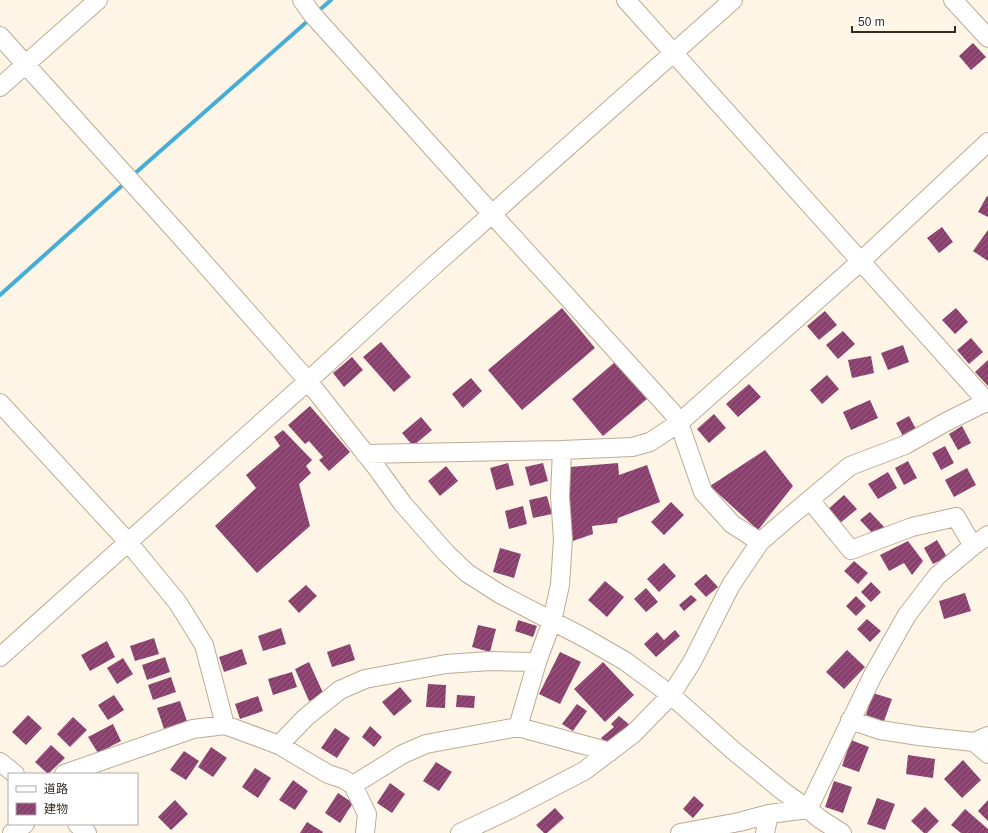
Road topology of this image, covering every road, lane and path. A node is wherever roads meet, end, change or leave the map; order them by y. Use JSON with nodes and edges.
{"nodes":[{"id":1,"x":98,"y":0,"type":"edge"},
{"id":2,"x":626,"y":0,"type":"edge"},
{"id":3,"x":733,"y":0,"type":"edge"},
{"id":4,"x":953,"y":0,"type":"edge"},
{"id":5,"x":310,"y":10,"type":"edge"},
{"id":6,"x":0,"y":36,"type":"edge"},
{"id":7,"x":988,"y":38,"type":"edge"},
{"id":8,"x":674,"y":53,"type":"junction"},
{"id":9,"x":25,"y":65,"type":"junction"},
{"id":10,"x":0,"y":87,"type":"edge"},
{"id":11,"x":988,"y":142,"type":"edge"},
{"id":12,"x":492,"y":214,"type":"junction"},
{"id":13,"x":860,"y":262,"type":"junction"},
{"id":14,"x":308,"y":381,"type":"junction"},
{"id":15,"x":988,"y":402,"type":"edge"},
{"id":16,"x":0,"y":403,"type":"edge"},
{"id":17,"x":679,"y":422,"type":"junction"},
{"id":18,"x":562,"y":450,"type":"junction"},
{"id":19,"x":365,"y":454,"type":"junction"},
{"id":20,"x":810,"y":500,"type":"junction"},
{"id":21,"x":988,"y":535,"type":"edge"},
{"id":22,"x":128,"y":542,"type":"junction"},
{"id":23,"x":760,"y":542,"type":"junction"},
{"id":24,"x":972,"y":546,"type":"junction"},
{"id":25,"x":552,"y":621,"type":"junction"},
{"id":26,"x":0,"y":657,"type":"edge"},
{"id":27,"x":537,"y":662,"type":"junction"},
{"id":28,"x":671,"y":695,"type":"junction"},
{"id":29,"x":850,"y":720,"type":"junction"},
{"id":30,"x":225,"y":725,"type":"junction"},
{"id":31,"x":518,"y":727,"type":"junction"},
{"id":32,"x":981,"y":739,"type":"edge"},
{"id":33,"x":279,"y":745,"type":"junction"},
{"id":34,"x":610,"y":752,"type":"junction"},
{"id":35,"x":988,"y":754,"type":"edge"},
{"id":36,"x":0,"y":762,"type":"edge"},
{"id":37,"x":14,"y":773,"type":"edge"},
{"id":38,"x":67,"y":773,"type":"edge"},
{"id":39,"x":353,"y":785,"type":"junction"},
{"id":40,"x":808,"y":809,"type":"junction"},
{"id":41,"x":768,"y":814,"type":"junction"},
{"id":42,"x":24,"y":825,"type":"edge"},
{"id":43,"x":78,"y":825,"type":"edge"},
{"id":44,"x":12,"y":833,"type":"edge"},
{"id":45,"x":87,"y":833,"type":"edge"},
{"id":46,"x":365,"y":833,"type":"edge"},
{"id":47,"x":460,"y":833,"type":"edge"},
{"id":48,"x":680,"y":833,"type":"edge"},
{"id":49,"x":765,"y":833,"type":"edge"},
{"id":50,"x":842,"y":833,"type":"edge"}],
"edges":[{"from":1,"to":9,"type":"street"},
{"from":2,"to":8,"type":"street"},
{"from":3,"to":8,"type":"street"},
{"from":4,"to":7,"type":"street"},
{"from":5,"to":12,"type":"street"},
{"from":6,"to":9,"type":"street"},
{"from":8,"to":12,"type":"street"},
{"from":8,"to":13,"type":"street"},
{"from":9,"to":10,"type":"street"},
{"from":9,"to":14,"type":"street"},
{"from":11,"to":13,"type":"street"},
{"from":12,"to":14,"type":"street"},
{"from":12,"to":17,"type":"street"},
{"from":13,"to":15,"type":"street"},
{"from":13,"to":17,"type":"street"},
{"from":14,"to":19,"type":"street"},
{"from":14,"to":22,"type":"street"},
{"from":15,"to":20,"type":"street"},
{"from":16,"to":22,"type":"street"},
{"from":17,"to":18,"type":"street"},
{"from":17,"to":23,"type":"street"},
{"from":18,"to":19,"type":"street"},
{"from":18,"to":25,"type":"street"},
{"from":19,"to":25,"type":"street"},
{"from":20,"to":23,"type":"street"},
{"from":20,"to":24,"type":"street"},
{"from":21,"to":24,"type":"street"},
{"from":22,"to":26,"type":"street"},
{"from":22,"to":30,"type":"street"},
{"from":23,"to":28,"type":"street"},
{"from":24,"to":29,"type":"street"},
{"from":25,"to":27,"type":"street"},
{"from":25,"to":28,"type":"street"},
{"from":27,"to":31,"type":"street"},
{"from":27,"to":33,"type":"street"},
{"from":28,"to":34,"type":"street"},
{"from":28,"to":40,"type":"street"},
{"from":29,"to":32,"type":"street"},
{"from":29,"to":40,"type":"street"},
{"from":30,"to":33,"type":"street"},
{"from":30,"to":38,"type":"street"},
{"from":31,"to":34,"type":"street"},
{"from":31,"to":39,"type":"street"},
{"from":32,"to":35,"type":"street"},
{"from":33,"to":39,"type":"street"},
{"from":34,"to":47,"type":"street"},
{"from":36,"to":37,"type":"street"},
{"from":39,"to":46,"type":"street"},
{"from":40,"to":41,"type":"street"},
{"from":40,"to":50,"type":"street"},
{"from":41,"to":48,"type":"street"},
{"from":41,"to":49,"type":"street"},
{"from":42,"to":44,"type":"street"},
{"from":43,"to":45,"type":"street"}]}
